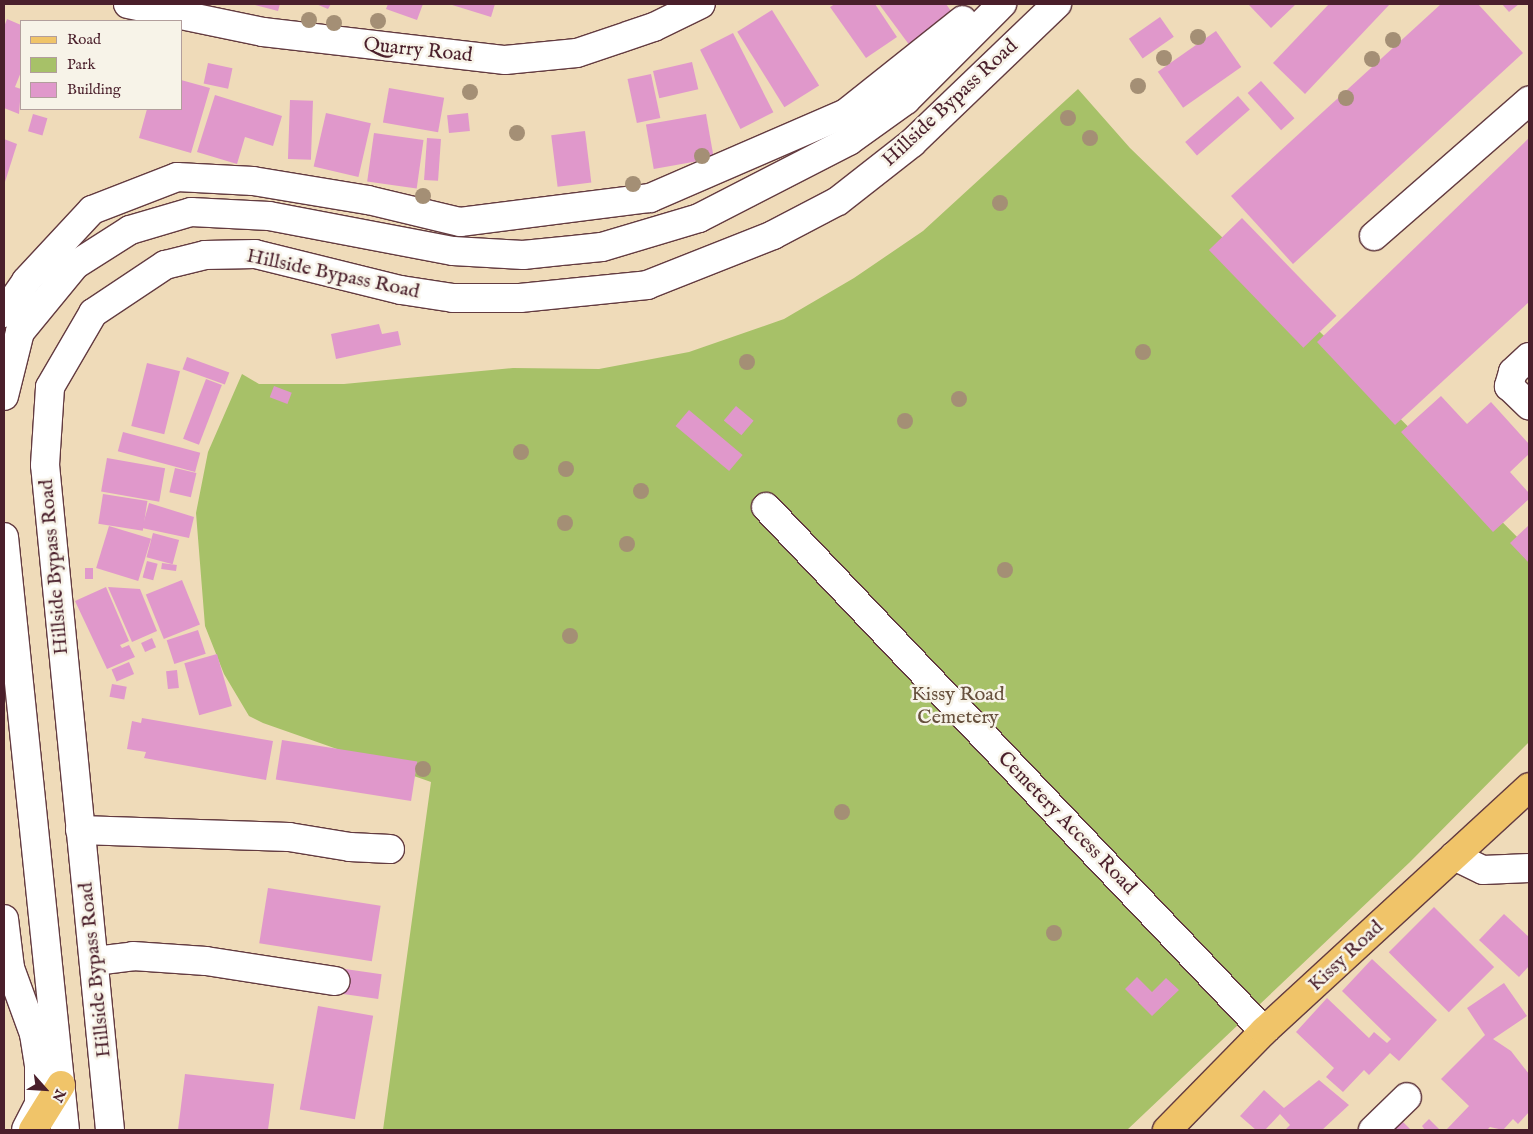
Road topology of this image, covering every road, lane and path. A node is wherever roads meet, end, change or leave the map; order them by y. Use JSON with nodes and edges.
{"nodes":[{"id":1,"x":128,"y":4,"type":"edge"},
{"id":2,"x":701,"y":4,"type":"edge"},
{"id":3,"x":979,"y":4,"type":"edge"},
{"id":4,"x":1002,"y":4,"type":"edge"},
{"id":5,"x":1057,"y":4,"type":"edge"},
{"id":6,"x":1529,"y":101,"type":"edge"},
{"id":7,"x":1374,"y":236,"type":"dead end"},
{"id":8,"x":15,"y":283,"type":"edge"},
{"id":9,"x":4,"y":313,"type":"edge"},
{"id":10,"x":1529,"y":357,"type":"edge"},
{"id":11,"x":4,"y":396,"type":"edge"},
{"id":12,"x":1529,"y":405,"type":"edge"},
{"id":13,"x":766,"y":507,"type":"dead end"},
{"id":14,"x":4,"y":537,"type":"edge"},
{"id":15,"x":1529,"y":787,"type":"edge"},
{"id":16,"x":80,"y":830,"type":"junction"},
{"id":17,"x":390,"y":849,"type":"dead end"},
{"id":18,"x":1454,"y":856,"type":"junction"},
{"id":19,"x":1529,"y":868,"type":"edge"},
{"id":20,"x":4,"y":919,"type":"edge"},
{"id":21,"x":94,"y":961,"type":"junction"},
{"id":22,"x":334,"y":981,"type":"dead end"},
{"id":23,"x":1264,"y":1031,"type":"junction"},
{"id":24,"x":61,"y":1084,"type":"junction"},
{"id":25,"x":1407,"y":1098,"type":"dead end"},
{"id":26,"x":26,"y":1130,"type":"edge"},
{"id":27,"x":33,"y":1130,"type":"edge"},
{"id":28,"x":65,"y":1130,"type":"edge"},
{"id":29,"x":110,"y":1130,"type":"edge"},
{"id":30,"x":1167,"y":1130,"type":"edge"},
{"id":31,"x":1374,"y":1130,"type":"edge"}],
"edges":[{"from":1,"to":2,"type":"street","name":"Quarry Road"},
{"from":3,"to":8,"type":"street"},
{"from":4,"to":11,"type":"street","name":"Hillside Bypass Road"},
{"from":5,"to":16,"type":"street","name":"Hillside Bypass Road"},
{"from":6,"to":7,"type":"street"},
{"from":8,"to":9,"type":"street"},
{"from":10,"to":12,"type":"street"},
{"from":13,"to":23,"type":"street","name":"Cemetery Access Road"},
{"from":14,"to":24,"type":"street"},
{"from":15,"to":18,"type":"main road","name":"Kissy Road"},
{"from":16,"to":17,"type":"street"},
{"from":16,"to":21,"type":"street","name":"Hillside Bypass Road"},
{"from":18,"to":19,"type":"street"},
{"from":18,"to":23,"type":"main road","name":"Kissy Road"},
{"from":20,"to":26,"type":"street"},
{"from":21,"to":22,"type":"street"},
{"from":21,"to":29,"type":"street","name":"Hillside Bypass Road"},
{"from":23,"to":30,"type":"main road","name":"Kissy Road"},
{"from":24,"to":27,"type":"main road"},
{"from":24,"to":28,"type":"street"},
{"from":25,"to":31,"type":"street"}]}
